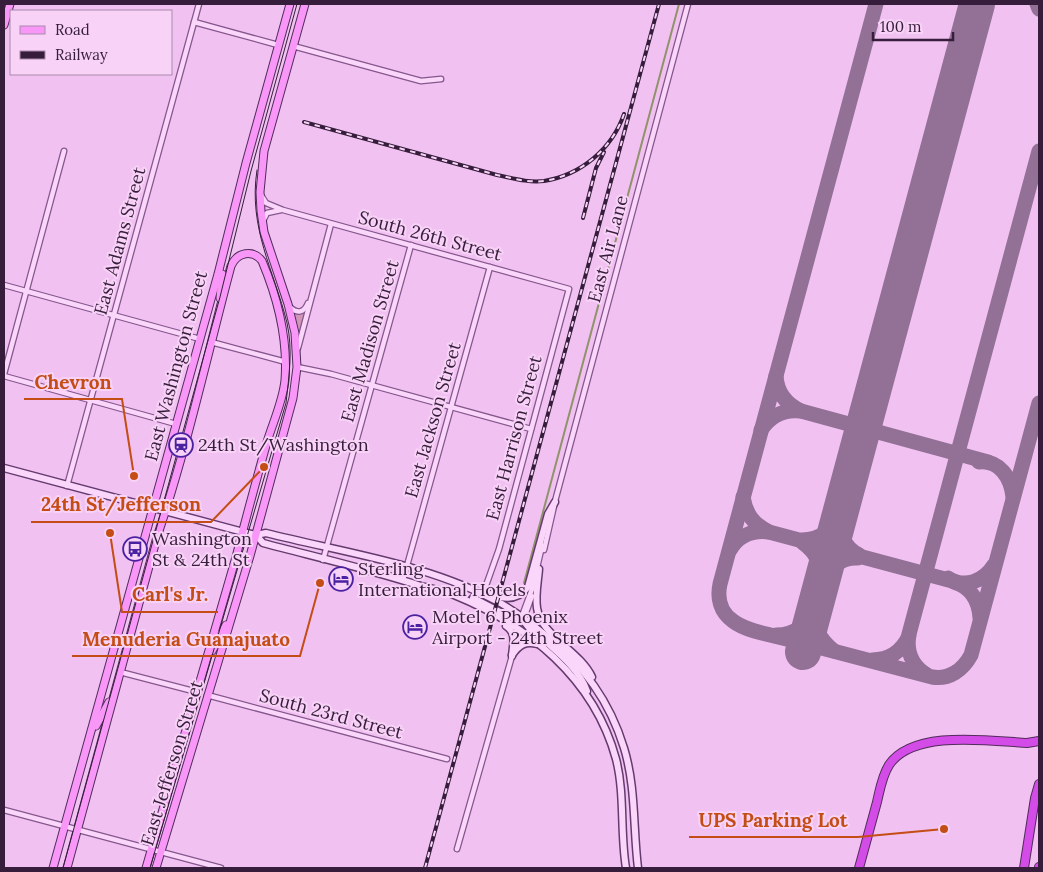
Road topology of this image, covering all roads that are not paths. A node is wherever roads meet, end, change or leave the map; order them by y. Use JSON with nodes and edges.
{"nodes":[{"id":1,"x":10,"y":4,"type":"edge"},
{"id":2,"x":199,"y":4,"type":"edge"},
{"id":3,"x":290,"y":4,"type":"edge"},
{"id":4,"x":305,"y":4,"type":"edge"},
{"id":5,"x":688,"y":4,"type":"edge"},
{"id":6,"x":194,"y":22,"type":"junction"},
{"id":7,"x":4,"y":25,"type":"edge"},
{"id":8,"x":278,"y":45,"type":"junction"},
{"id":9,"x":293,"y":46,"type":"junction"},
{"id":10,"x":440,"y":79,"type":"dead end"},
{"id":11,"x":64,"y":151,"type":"dead end"},
{"id":12,"x":260,"y":192,"type":"junction"},
{"id":13,"x":283,"y":210,"type":"junction"},
{"id":14,"x":233,"y":217,"type":"junction"},
{"id":15,"x":262,"y":223,"type":"junction"},
{"id":16,"x":331,"y":224,"type":"junction"},
{"id":17,"x":411,"y":246,"type":"junction"},
{"id":18,"x":248,"y":253,"type":"joint"},
{"id":19,"x":490,"y":266,"type":"junction"},
{"id":20,"x":4,"y":285,"type":"edge"},
{"id":21,"x":570,"y":289,"type":"joint"},
{"id":22,"x":26,"y":291,"type":"junction"},
{"id":23,"x":273,"y":292,"type":"junction"},
{"id":24,"x":310,"y":300,"type":"junction"},
{"id":25,"x":288,"y":304,"type":"junction"},
{"id":26,"x":220,"y":307,"type":"junction"},
{"id":27,"x":114,"y":315,"type":"junction"},
{"id":28,"x":200,"y":339,"type":"junction"},
{"id":29,"x":211,"y":342,"type":"junction"},
{"id":30,"x":297,"y":351,"type":"junction"},
{"id":31,"x":286,"y":362,"type":"junction"},
{"id":32,"x":297,"y":367,"type":"junction"},
{"id":33,"x":4,"y":375,"type":"edge"},
{"id":34,"x":372,"y":386,"type":"junction"},
{"id":35,"x":91,"y":400,"type":"junction"},
{"id":36,"x":451,"y":408,"type":"junction"},
{"id":37,"x":176,"y":424,"type":"junction"},
{"id":38,"x":531,"y":429,"type":"junction"},
{"id":39,"x":4,"y":468,"type":"edge"},
{"id":40,"x":67,"y":486,"type":"junction"},
{"id":41,"x":554,"y":502,"type":"junction"},
{"id":42,"x":153,"y":508,"type":"junction"},
{"id":43,"x":166,"y":511,"type":"junction"},
{"id":44,"x":242,"y":532,"type":"junction"},
{"id":45,"x":256,"y":535,"type":"junction"},
{"id":46,"x":327,"y":548,"type":"junction"},
{"id":47,"x":323,"y":560,"type":"junction"},
{"id":48,"x":406,"y":567,"type":"junction"},
{"id":49,"x":539,"y":569,"type":"junction"},
{"id":50,"x":403,"y":580,"type":"junction"},
{"id":51,"x":434,"y":590,"type":"junction"},
{"id":52,"x":484,"y":593,"type":"junction"},
{"id":53,"x":452,"y":594,"type":"junction"},
{"id":54,"x":234,"y":610,"type":"junction"},
{"id":55,"x":523,"y":618,"type":"junction"},
{"id":56,"x":540,"y":645,"type":"junction"},
{"id":57,"x":512,"y":656,"type":"junction"},
{"id":58,"x":204,"y":667,"type":"junction"},
{"id":59,"x":120,"y":672,"type":"junction"},
{"id":60,"x":116,"y":686,"type":"junction"},
{"id":61,"x":596,"y":687,"type":"junction"},
{"id":62,"x":197,"y":692,"type":"junction"},
{"id":63,"x":208,"y":696,"type":"junction"},
{"id":64,"x":590,"y":697,"type":"junction"},
{"id":65,"x":90,"y":737,"type":"junction"},
{"id":66,"x":1039,"y":741,"type":"edge"},
{"id":67,"x":447,"y":759,"type":"dead end"},
{"id":68,"x":1039,"y":784,"type":"edge"},
{"id":69,"x":4,"y":810,"type":"edge"},
{"id":70,"x":65,"y":826,"type":"junction"},
{"id":71,"x":77,"y":830,"type":"junction"},
{"id":72,"x":151,"y":849,"type":"junction"},
{"id":73,"x":458,"y":849,"type":"dead end"},
{"id":74,"x":161,"y":852,"type":"junction"},
{"id":75,"x":53,"y":868,"type":"edge"},
{"id":76,"x":67,"y":868,"type":"edge"},
{"id":77,"x":146,"y":868,"type":"edge"},
{"id":78,"x":156,"y":868,"type":"edge"},
{"id":79,"x":221,"y":868,"type":"edge"},
{"id":80,"x":626,"y":868,"type":"edge"},
{"id":81,"x":638,"y":868,"type":"edge"},
{"id":82,"x":858,"y":868,"type":"edge"},
{"id":83,"x":1024,"y":868,"type":"edge"}],
"edges":[{"from":1,"to":7,"type":"main road"},
{"from":2,"to":6,"type":"street","name":"East Adams Street"},
{"from":3,"to":8,"type":"main road","name":"East Washington Street"},
{"from":4,"to":9,"type":"main road"},
{"from":5,"to":41,"type":"street","name":"East Air Lane"},
{"from":6,"to":8,"type":"street"},
{"from":6,"to":27,"type":"street","name":"East Adams Street"},
{"from":8,"to":14,"type":"main road","name":"East Washington Street"},
{"from":9,"to":10,"type":"street"},
{"from":9,"to":12,"type":"main road","name":"East Jefferson Street"},
{"from":11,"to":22,"type":"street"},
{"from":12,"to":13,"type":"street","name":"South 26th Street"},
{"from":12,"to":15,"type":"main road","name":"East Jefferson Street"},
{"from":13,"to":15,"type":"street"},
{"from":13,"to":16,"type":"street","name":"South 26th Street"},
{"from":14,"to":26,"type":"main road"},
{"from":14,"to":28,"type":"main road","name":"East Washington Street"},
{"from":15,"to":23,"type":"main road","name":"East Jefferson Street"},
{"from":15,"to":25,"type":"main road","name":"East Jefferson Street"},
{"from":16,"to":17,"type":"street","name":"South 26th Street"},
{"from":16,"to":24,"type":"street","name":"East Jefferson Street"},
{"from":17,"to":19,"type":"street","name":"South 26th Street"},
{"from":17,"to":34,"type":"street","name":"East Madison Street"},
{"from":18,"to":23,"type":"main road","name":"East Jefferson Street"},
{"from":18,"to":26,"type":"main road","name":"East Washington Street"},
{"from":19,"to":21,"type":"street","name":"South 26th Street"},
{"from":19,"to":36,"type":"street","name":"East Jackson Street"},
{"from":20,"to":22,"type":"street"},
{"from":21,"to":38,"type":"street","name":"East Harrison Street"},
{"from":22,"to":27,"type":"street"},
{"from":22,"to":33,"type":"street"},
{"from":23,"to":31,"type":"main road","name":"East Jefferson Street"},
{"from":24,"to":25,"type":"street"},
{"from":24,"to":30,"type":"street","name":"East Jefferson Street"},
{"from":25,"to":30,"type":"main road","name":"East Jefferson Street"},
{"from":26,"to":29,"type":"main road","name":"East Washington Street"},
{"from":27,"to":28,"type":"street"},
{"from":27,"to":35,"type":"street","name":"East Adams Street"},
{"from":28,"to":37,"type":"main road","name":"East Washington Street"},
{"from":29,"to":31,"type":"street"},
{"from":29,"to":43,"type":"main road","name":"East Washington Street"},
{"from":30,"to":32,"type":"main road","name":"East Jefferson Street"},
{"from":31,"to":44,"type":"main road","name":"East Jefferson Street"},
{"from":32,"to":34,"type":"street"},
{"from":32,"to":45,"type":"main road","name":"East Jefferson Street"},
{"from":33,"to":35,"type":"street"},
{"from":34,"to":36,"type":"street"},
{"from":34,"to":46,"type":"street","name":"East Madison Street"},
{"from":35,"to":37,"type":"street"},
{"from":35,"to":40,"type":"street","name":"East Adams Street"},
{"from":36,"to":38,"type":"street"},
{"from":36,"to":48,"type":"street","name":"East Jackson Street"},
{"from":37,"to":42,"type":"main road","name":"East Washington Street"},
{"from":38,"to":52,"type":"street","name":"East Harrison Street"},
{"from":39,"to":40,"type":"main road"},
{"from":40,"to":42,"type":"main road"},
{"from":41,"to":49,"type":"street","name":"East Air Lane"},
{"from":41,"to":52,"type":"main road"},
{"from":41,"to":55,"type":"street","name":"East Air Lane"},
{"from":42,"to":43,"type":"main road"},
{"from":42,"to":65,"type":"main road","name":"East Washington Street"},
{"from":43,"to":44,"type":"main road"},
{"from":43,"to":59,"type":"main road","name":"East Washington Street"},
{"from":44,"to":45,"type":"main road"},
{"from":44,"to":58,"type":"main road","name":"East Jefferson Street"},
{"from":45,"to":46,"type":"main road"},
{"from":45,"to":47,"type":"main road"},
{"from":45,"to":54,"type":"main road","name":"East Jefferson Street"},
{"from":46,"to":47,"type":"street","name":"East Madison Street"},
{"from":46,"to":48,"type":"main road"},
{"from":47,"to":50,"type":"main road"},
{"from":48,"to":50,"type":"street","name":"East Jackson Street"},
{"from":48,"to":52,"type":"main road"},
{"from":49,"to":55,"type":"street","name":"East Air Lane"},
{"from":49,"to":61,"type":"main road"},
{"from":50,"to":51,"type":"main road"},
{"from":51,"to":53,"type":"main road"},
{"from":51,"to":57,"type":"main road"},
{"from":52,"to":55,"type":"main road"},
{"from":53,"to":55,"type":"main road"},
{"from":53,"to":56,"type":"main road"},
{"from":54,"to":58,"type":"main road","name":"East Jefferson Street"},
{"from":54,"to":63,"type":"main road","name":"East Jefferson Street"},
{"from":55,"to":61,"type":"main road"},
{"from":55,"to":64,"type":"main road"},
{"from":56,"to":57,"type":"main road"},
{"from":56,"to":64,"type":"main road"},
{"from":57,"to":73,"type":"street"},
{"from":58,"to":62,"type":"main road","name":"East Jefferson Street"},
{"from":59,"to":60,"type":"main road","name":"East Washington Street"},
{"from":59,"to":62,"type":"street"},
{"from":60,"to":65,"type":"main road","name":"East Washington Street"},
{"from":60,"to":71,"type":"main road","name":"East Washington Street"},
{"from":61,"to":81,"type":"main road"},
{"from":62,"to":72,"type":"main road","name":"East Jefferson Street"},
{"from":63,"to":67,"type":"street","name":"South 23rd Street"},
{"from":63,"to":74,"type":"main road","name":"East Jefferson Street"},
{"from":64,"to":80,"type":"main road"},
{"from":65,"to":70,"type":"main road","name":"East Washington Street"},
{"from":66,"to":82,"type":"highway"},
{"from":68,"to":83,"type":"highway"},
{"from":69,"to":70,"type":"street"},
{"from":70,"to":71,"type":"street"},
{"from":70,"to":75,"type":"main road","name":"East Washington Street"},
{"from":71,"to":72,"type":"street"},
{"from":71,"to":76,"type":"main road","name":"East Washington Street"},
{"from":72,"to":74,"type":"street"},
{"from":72,"to":77,"type":"main road","name":"East Jefferson Street"},
{"from":74,"to":78,"type":"main road","name":"East Jefferson Street"},
{"from":74,"to":79,"type":"street"}]}
